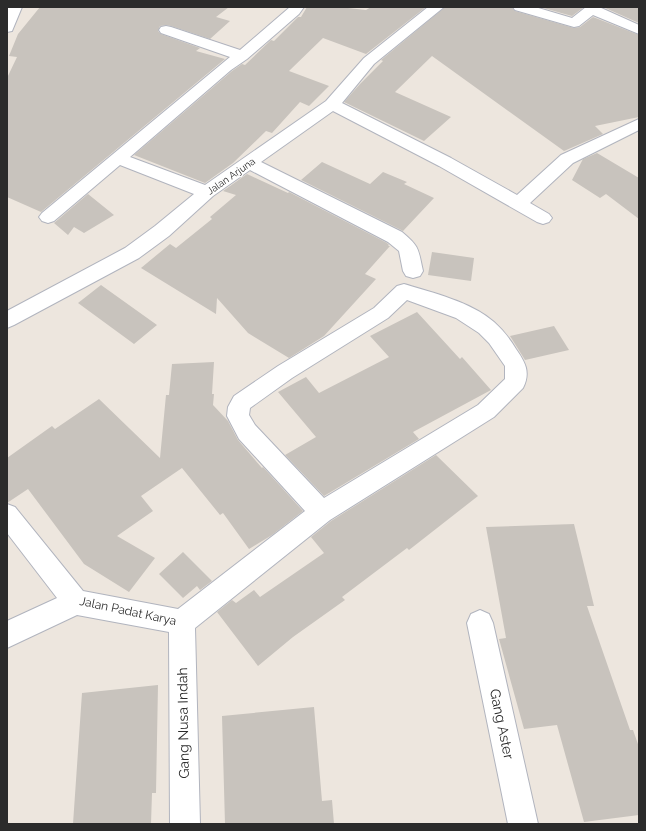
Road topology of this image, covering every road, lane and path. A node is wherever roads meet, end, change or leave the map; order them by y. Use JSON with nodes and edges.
{"nodes":[{"id":1,"x":15,"y":7,"type":"edge"},
{"id":2,"x":297,"y":7,"type":"edge"},
{"id":3,"x":437,"y":7,"type":"edge"},
{"id":4,"x":520,"y":7,"type":"edge"},
{"id":5,"x":7,"y":28,"type":"edge"},
{"id":6,"x":166,"y":30,"type":"dead end"},
{"id":7,"x":639,"y":30,"type":"edge"},
{"id":8,"x":242,"y":56,"type":"junction"},
{"id":9,"x":332,"y":104,"type":"junction"},
{"id":10,"x":639,"y":124,"type":"edge"},
{"id":11,"x":117,"y":158,"type":"junction"},
{"id":12,"x":250,"y":163,"type":"junction"},
{"id":13,"x":207,"y":192,"type":"junction"},
{"id":14,"x":518,"y":204,"type":"junction"},
{"id":15,"x":48,"y":217,"type":"dead end"},
{"id":16,"x":543,"y":218,"type":"dead end"},
{"id":17,"x":413,"y":271,"type":"dead end"},
{"id":18,"x":7,"y":320,"type":"edge"},
{"id":19,"x":322,"y":512,"type":"junction"},
{"id":20,"x":7,"y":515,"type":"edge"},
{"id":21,"x":76,"y":602,"type":"junction"},
{"id":22,"x":182,"y":622,"type":"junction"},
{"id":23,"x":480,"y":623,"type":"dead end"},
{"id":24,"x":7,"y":635,"type":"edge"},
{"id":25,"x":185,"y":824,"type":"edge"},
{"id":26,"x":524,"y":824,"type":"edge"}],
"edges":[{"from":1,"to":5,"type":"street"},
{"from":2,"to":8,"type":"street"},
{"from":3,"to":9,"type":"street","name":"Jalan Arjuna"},
{"from":4,"to":7,"type":"street"},
{"from":6,"to":8,"type":"street"},
{"from":8,"to":11,"type":"street"},
{"from":9,"to":12,"type":"street","name":"Jalan Arjuna"},
{"from":9,"to":14,"type":"street"},
{"from":10,"to":14,"type":"street"},
{"from":11,"to":13,"type":"street"},
{"from":11,"to":15,"type":"street"},
{"from":12,"to":13,"type":"street","name":"Jalan Arjuna"},
{"from":12,"to":17,"type":"street"},
{"from":13,"to":18,"type":"street","name":"Jalan Arjuna"},
{"from":14,"to":16,"type":"street"},
{"from":19,"to":19,"type":"street","name":"Jalan Padat Karya"},
{"from":19,"to":22,"type":"street","name":"Jalan Padat Karya"},
{"from":20,"to":21,"type":"street","name":"Jalan Padat Karya"},
{"from":21,"to":22,"type":"street","name":"Jalan Padat Karya"},
{"from":21,"to":24,"type":"street"},
{"from":22,"to":25,"type":"street","name":"Gang Nusa Indah"},
{"from":23,"to":26,"type":"street","name":"Gang Aster"}]}
